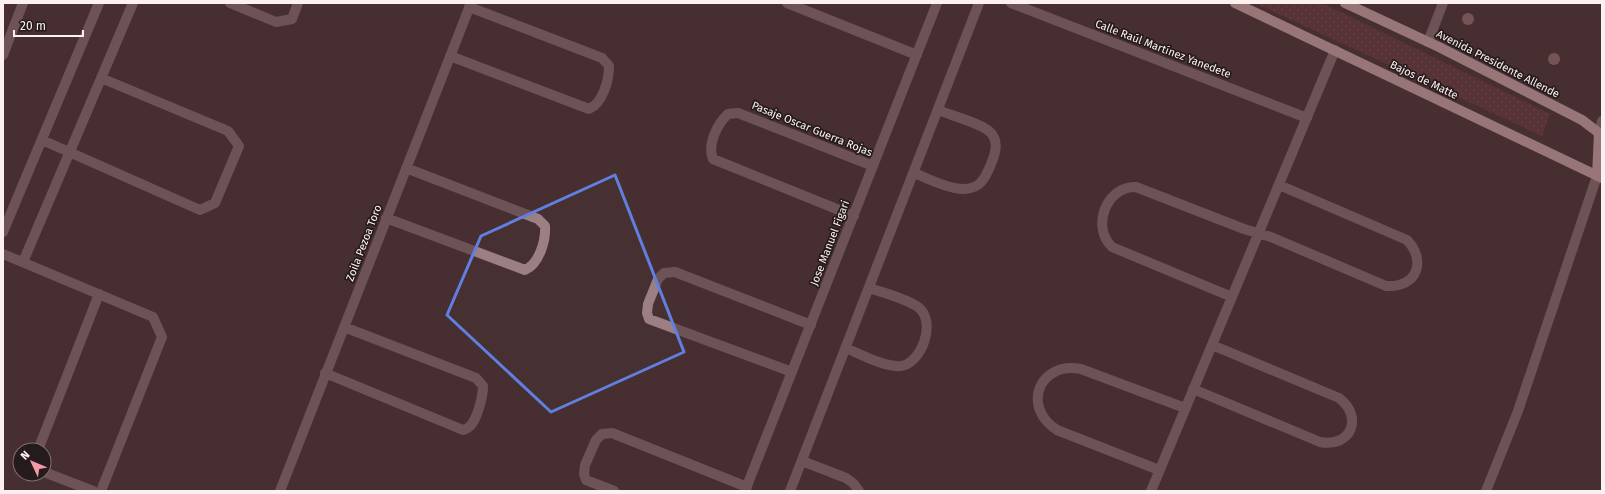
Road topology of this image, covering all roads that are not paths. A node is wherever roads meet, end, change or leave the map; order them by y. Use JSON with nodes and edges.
{"nodes":[{"id":1,"x":23,"y":3,"type":"edge"},
{"id":2,"x":99,"y":3,"type":"edge"},
{"id":3,"x":133,"y":3,"type":"edge"},
{"id":4,"x":230,"y":3,"type":"edge"},
{"id":5,"x":298,"y":3,"type":"edge"},
{"id":6,"x":787,"y":3,"type":"edge"},
{"id":7,"x":979,"y":3,"type":"edge"},
{"id":8,"x":1011,"y":3,"type":"edge"},
{"id":9,"x":1235,"y":3,"type":"edge"},
{"id":10,"x":1345,"y":3,"type":"edge"},
{"id":11,"x":1443,"y":3,"type":"edge"},
{"id":12,"x":935,"y":4,"type":"edge"},
{"id":13,"x":470,"y":5,"type":"edge"},
{"id":14,"x":1428,"y":42,"type":"junction"},
{"id":15,"x":1335,"y":50,"type":"junction"},
{"id":16,"x":3,"y":55,"type":"edge"},
{"id":17,"x":917,"y":55,"type":"junction"},
{"id":18,"x":450,"y":56,"type":"junction"},
{"id":19,"x":101,"y":78,"type":"junction"},
{"id":20,"x":938,"y":110,"type":"junction"},
{"id":21,"x":1307,"y":118,"type":"junction"},
{"id":22,"x":1602,"y":121,"type":"edge"},
{"id":23,"x":1599,"y":133,"type":"junction"},
{"id":24,"x":42,"y":140,"type":"junction"},
{"id":25,"x":70,"y":151,"type":"junction"},
{"id":26,"x":874,"y":166,"type":"junction"},
{"id":27,"x":406,"y":168,"type":"junction"},
{"id":28,"x":914,"y":173,"type":"junction"},
{"id":29,"x":1599,"y":177,"type":"edge"},
{"id":30,"x":1279,"y":185,"type":"junction"},
{"id":31,"x":854,"y":216,"type":"junction"},
{"id":32,"x":386,"y":218,"type":"junction"},
{"id":33,"x":3,"y":232,"type":"edge"},
{"id":34,"x":1259,"y":233,"type":"junction"},
{"id":35,"x":3,"y":254,"type":"edge"},
{"id":36,"x":22,"y":262,"type":"junction"},
{"id":37,"x":869,"y":288,"type":"junction"},
{"id":38,"x":99,"y":294,"type":"junction"},
{"id":39,"x":1232,"y":297,"type":"junction"},
{"id":40,"x":811,"y":325,"type":"junction"},
{"id":41,"x":344,"y":327,"type":"junction"},
{"id":42,"x":1212,"y":345,"type":"junction"},
{"id":43,"x":846,"y":348,"type":"junction"},
{"id":44,"x":792,"y":372,"type":"junction"},
{"id":45,"x":325,"y":374,"type":"junction"},
{"id":46,"x":1193,"y":389,"type":"junction"},
{"id":47,"x":1185,"y":408,"type":"junction"},
{"id":48,"x":41,"y":442,"type":"edge"},
{"id":49,"x":802,"y":461,"type":"junction"},
{"id":50,"x":1159,"y":470,"type":"junction"},
{"id":51,"x":52,"y":475,"type":"edge"},
{"id":52,"x":746,"y":489,"type":"edge"},
{"id":53,"x":282,"y":490,"type":"edge"},
{"id":54,"x":93,"y":491,"type":"edge"},
{"id":55,"x":101,"y":491,"type":"edge"},
{"id":56,"x":614,"y":491,"type":"edge"},
{"id":57,"x":790,"y":491,"type":"edge"},
{"id":58,"x":859,"y":491,"type":"edge"},
{"id":59,"x":1151,"y":491,"type":"edge"},
{"id":60,"x":1486,"y":491,"type":"edge"}],
"edges":[{"from":1,"to":16,"type":"street"},
{"from":2,"to":24,"type":"street"},
{"from":3,"to":19,"type":"street"},
{"from":4,"to":5,"type":"street"},
{"from":6,"to":17,"type":"street"},
{"from":7,"to":20,"type":"street"},
{"from":8,"to":21,"type":"street","name":"Calle Raúl Martínez Yanedete"},
{"from":9,"to":15,"type":"main road","name":"Bajos de Matte"},
{"from":10,"to":14,"type":"main road","name":"Avenida Presidente Allende"},
{"from":11,"to":14,"type":"street"},
{"from":12,"to":17,"type":"street","name":"Jose Manuel Figari"},
{"from":13,"to":18,"type":"street","name":"Zoila Pezoa Toro"},
{"from":13,"to":18,"type":"street"},
{"from":14,"to":23,"type":"main road","name":"Avenida Presidente Allende"},
{"from":15,"to":21,"type":"street"},
{"from":15,"to":29,"type":"main road","name":"Bajos de Matte"},
{"from":17,"to":26,"type":"street","name":"Jose Manuel Figari"},
{"from":18,"to":27,"type":"street","name":"Zoila Pezoa Toro"},
{"from":19,"to":25,"type":"street"},
{"from":19,"to":25,"type":"street"},
{"from":20,"to":28,"type":"street"},
{"from":20,"to":28,"type":"street"},
{"from":21,"to":30,"type":"street"},
{"from":22,"to":23,"type":"street"},
{"from":23,"to":29,"type":"main road"},
{"from":24,"to":25,"type":"street"},
{"from":24,"to":33,"type":"street"},
{"from":25,"to":36,"type":"street"},
{"from":26,"to":31,"type":"street","name":"Jose Manuel Figari"},
{"from":26,"to":31,"type":"street","name":"Pasaje Oscar Guerra Rojas"},
{"from":27,"to":32,"type":"street","name":"Zoila Pezoa Toro"},
{"from":27,"to":32,"type":"street"},
{"from":28,"to":37,"type":"street"},
{"from":29,"to":60,"type":"street"},
{"from":30,"to":34,"type":"street"},
{"from":30,"to":34,"type":"street"},
{"from":31,"to":40,"type":"street","name":"Jose Manuel Figari"},
{"from":32,"to":41,"type":"street","name":"Zoila Pezoa Toro"},
{"from":34,"to":39,"type":"street"},
{"from":34,"to":39,"type":"street"},
{"from":35,"to":36,"type":"street"},
{"from":36,"to":38,"type":"street"},
{"from":37,"to":43,"type":"street"},
{"from":37,"to":43,"type":"street"},
{"from":38,"to":48,"type":"street"},
{"from":38,"to":55,"type":"street"},
{"from":39,"to":42,"type":"street"},
{"from":40,"to":44,"type":"street","name":"Jose Manuel Figari"},
{"from":40,"to":44,"type":"street"},
{"from":41,"to":45,"type":"street","name":"Zoila Pezoa Toro"},
{"from":41,"to":45,"type":"street"},
{"from":42,"to":46,"type":"street"},
{"from":42,"to":46,"type":"street"},
{"from":43,"to":49,"type":"street"},
{"from":44,"to":52,"type":"street","name":"Jose Manuel Figari"},
{"from":45,"to":53,"type":"street","name":"Zoila Pezoa Toro"},
{"from":46,"to":47,"type":"street"},
{"from":47,"to":50,"type":"street"},
{"from":47,"to":50,"type":"street"},
{"from":49,"to":57,"type":"street"},
{"from":49,"to":58,"type":"street"},
{"from":50,"to":59,"type":"street"},
{"from":51,"to":54,"type":"street"},
{"from":52,"to":56,"type":"street"}]}
